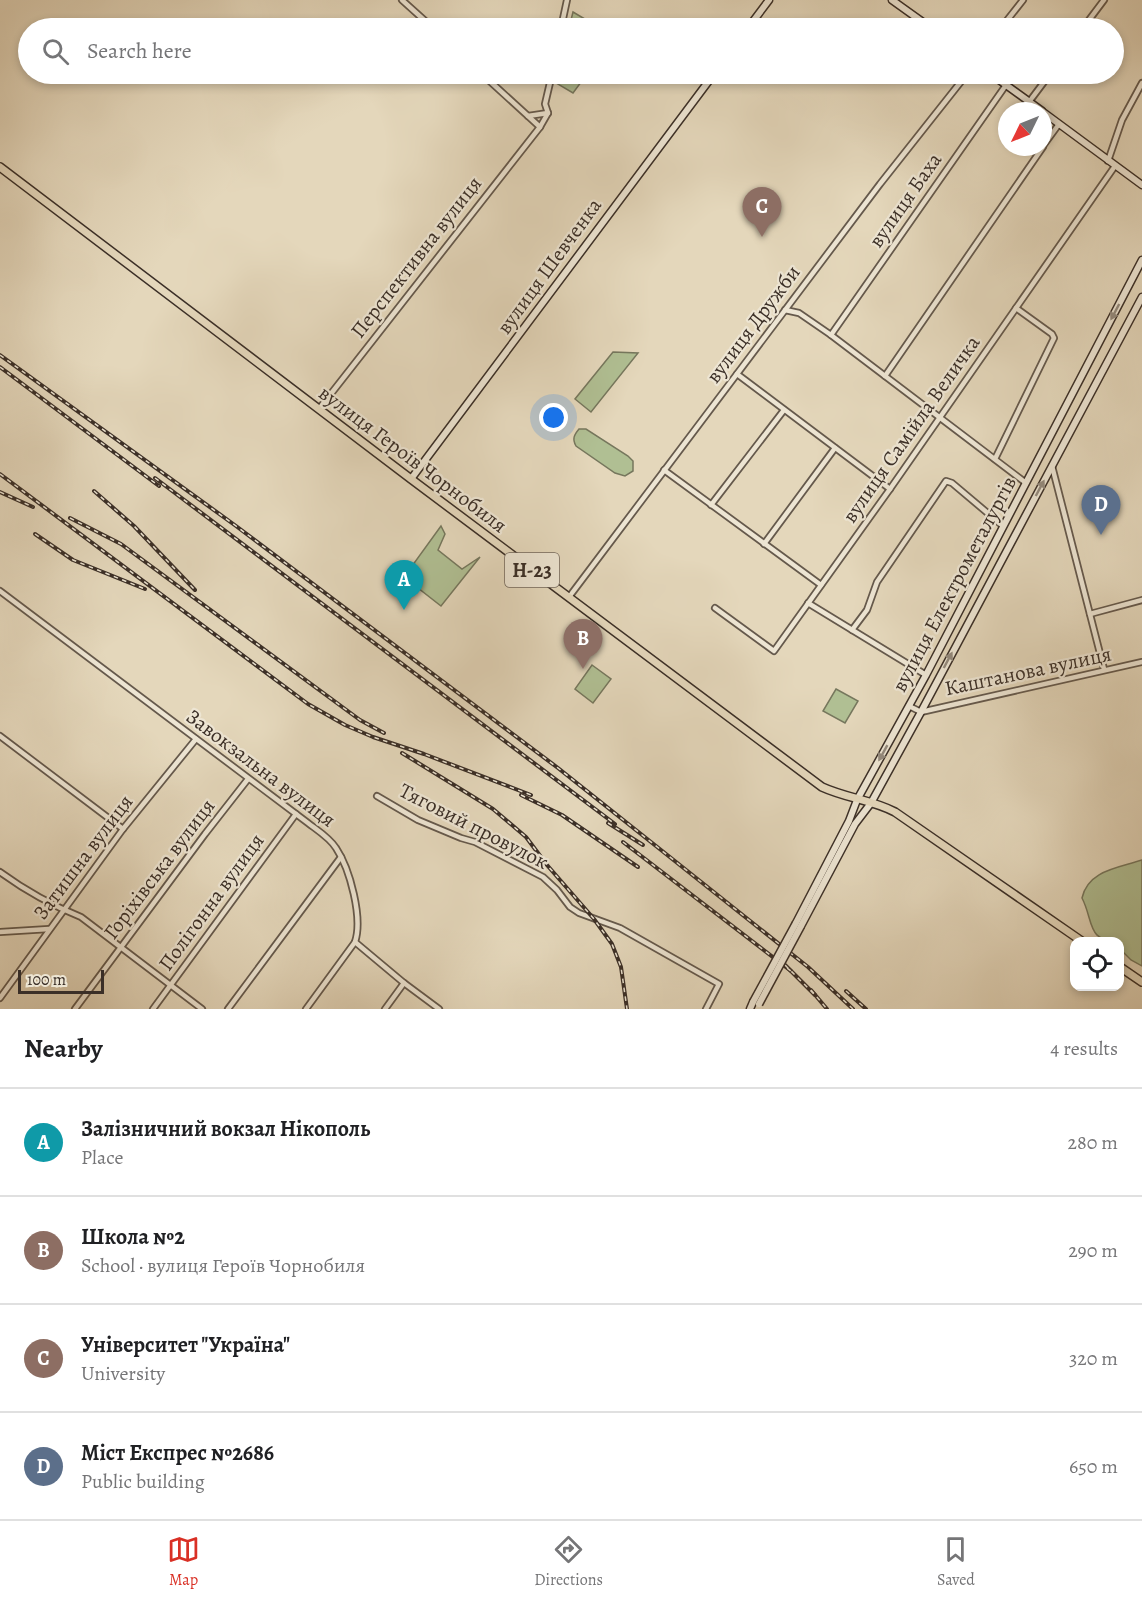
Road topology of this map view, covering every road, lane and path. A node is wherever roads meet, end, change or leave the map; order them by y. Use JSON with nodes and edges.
{"nodes":[{"id":1,"x":402,"y":0,"type":"edge"},
{"id":2,"x":567,"y":0,"type":"edge"},
{"id":3,"x":769,"y":0,"type":"edge"},
{"id":4,"x":892,"y":0,"type":"edge"},
{"id":5,"x":1023,"y":0,"type":"edge"},
{"id":6,"x":1104,"y":0,"type":"edge"},
{"id":7,"x":422,"y":18,"type":"edge"},
{"id":8,"x":563,"y":18,"type":"edge"},
{"id":9,"x":756,"y":18,"type":"edge"},
{"id":10,"x":917,"y":18,"type":"edge"},
{"id":11,"x":1009,"y":18,"type":"edge"},
{"id":12,"x":1090,"y":18,"type":"edge"},
{"id":13,"x":1142,"y":83,"type":"edge"},
{"id":14,"x":493,"y":84,"type":"edge"},
{"id":15,"x":550,"y":84,"type":"edge"},
{"id":16,"x":707,"y":84,"type":"edge"},
{"id":17,"x":959,"y":84,"type":"edge"},
{"id":18,"x":1042,"y":84,"type":"edge"},
{"id":19,"x":1006,"y":85,"type":"joint"},
{"id":20,"x":1029,"y":102,"type":"joint"},
{"id":21,"x":548,"y":113,"type":"junction"},
{"id":22,"x":528,"y":116,"type":"junction"},
{"id":23,"x":1052,"y":119,"type":"edge"},
{"id":24,"x":1059,"y":124,"type":"junction"},
{"id":25,"x":540,"y":127,"type":"junction"},
{"id":26,"x":1052,"y":134,"type":"edge"},
{"id":27,"x":1037,"y":156,"type":"edge"},
{"id":28,"x":1108,"y":161,"type":"junction"},
{"id":29,"x":1115,"y":165,"type":"junction"},
{"id":30,"x":0,"y":167,"type":"edge"},
{"id":31,"x":1142,"y":185,"type":"edge"},
{"id":32,"x":1142,"y":260,"type":"edge"},
{"id":33,"x":1142,"y":297,"type":"edge"},
{"id":34,"x":1016,"y":308,"type":"junction"},
{"id":35,"x":785,"y":310,"type":"junction"},
{"id":36,"x":831,"y":335,"type":"junction"},
{"id":37,"x":737,"y":374,"type":"junction"},
{"id":38,"x":885,"y":376,"type":"junction"},
{"id":39,"x":319,"y":409,"type":"junction"},
{"id":40,"x":784,"y":410,"type":"junction"},
{"id":41,"x":939,"y":417,"type":"junction"},
{"id":42,"x":835,"y":448,"type":"junction"},
{"id":43,"x":995,"y":459,"type":"junction"},
{"id":44,"x":1052,"y":465,"type":"junction"},
{"id":45,"x":664,"y":470,"type":"junction"},
{"id":46,"x":411,"y":479,"type":"junction"},
{"id":47,"x":1026,"y":483,"type":"junction"},
{"id":48,"x":890,"y":489,"type":"junction"},
{"id":49,"x":711,"y":505,"type":"junction"},
{"id":50,"x":1003,"y":526,"type":"junction"},
{"id":51,"x":764,"y":544,"type":"junction"},
{"id":52,"x":821,"y":585,"type":"junction"},
{"id":53,"x":0,"y":591,"type":"edge"},
{"id":54,"x":569,"y":597,"type":"junction"},
{"id":55,"x":1142,"y":600,"type":"edge"},
{"id":56,"x":808,"y":603,"type":"junction"},
{"id":57,"x":716,"y":608,"type":"dead end"},
{"id":58,"x":1090,"y":614,"type":"junction"},
{"id":59,"x":852,"y":630,"type":"junction"},
{"id":60,"x":1142,"y":662,"type":"edge"},
{"id":61,"x":1104,"y":669,"type":"junction"},
{"id":62,"x":926,"y":675,"type":"junction"},
{"id":63,"x":909,"y":706,"type":"junction"},
{"id":64,"x":921,"y":712,"type":"junction"},
{"id":65,"x":0,"y":736,"type":"edge"},
{"id":66,"x":196,"y":739,"type":"junction"},
{"id":67,"x":248,"y":779,"type":"junction"},
{"id":68,"x":377,"y":796,"type":"dead end"},
{"id":69,"x":857,"y":800,"type":"junction"},
{"id":70,"x":871,"y":803,"type":"junction"},
{"id":71,"x":296,"y":814,"type":"junction"},
{"id":72,"x":123,"y":829,"type":"junction"},
{"id":73,"x":341,"y":857,"type":"junction"},
{"id":74,"x":0,"y":872,"type":"edge"},
{"id":75,"x":63,"y":910,"type":"junction"},
{"id":76,"x":798,"y":924,"type":"junction"},
{"id":77,"x":50,"y":929,"type":"junction"},
{"id":78,"x":0,"y":932,"type":"edge"},
{"id":79,"x":1076,"y":937,"type":"edge"},
{"id":80,"x":355,"y":942,"type":"junction"},
{"id":81,"x":121,"y":947,"type":"junction"},
{"id":82,"x":1124,"y":970,"type":"edge"},
{"id":83,"x":1142,"y":982,"type":"edge"},
{"id":84,"x":404,"y":983,"type":"junction"},
{"id":85,"x":171,"y":984,"type":"junction"},
{"id":86,"x":0,"y":998,"type":"edge"},
{"id":87,"x":756,"y":1005,"type":"edge"},
{"id":88,"x":75,"y":1009,"type":"edge"},
{"id":89,"x":153,"y":1009,"type":"edge"},
{"id":90,"x":202,"y":1009,"type":"edge"},
{"id":91,"x":228,"y":1009,"type":"edge"},
{"id":92,"x":306,"y":1009,"type":"edge"},
{"id":93,"x":385,"y":1009,"type":"edge"},
{"id":94,"x":439,"y":1009,"type":"edge"},
{"id":95,"x":706,"y":1009,"type":"edge"},
{"id":96,"x":750,"y":1009,"type":"edge"}],
"edges":[{"from":1,"to":7,"type":"street"},
{"from":2,"to":8,"type":"street"},
{"from":3,"to":9,"type":"main road"},
{"from":4,"to":10,"type":"main road"},
{"from":5,"to":11,"type":"street"},
{"from":6,"to":12,"type":"street"},
{"from":13,"to":28,"type":"street"},
{"from":14,"to":22,"type":"street"},
{"from":15,"to":21,"type":"street"},
{"from":16,"to":46,"type":"main road","name":"вулиця Шевченка"},
{"from":17,"to":35,"type":"street","name":"вулиця Дружби"},
{"from":18,"to":20,"type":"street"},
{"from":19,"to":20,"type":"main road"},
{"from":19,"to":36,"type":"street","name":"вулиця Баха"},
{"from":21,"to":22,"type":"street"},
{"from":21,"to":25,"type":"street","name":"Перспективна вулиця"},
{"from":22,"to":25,"type":"street"},
{"from":23,"to":24,"type":"main road"},
{"from":24,"to":26,"type":"street"},
{"from":24,"to":28,"type":"main road"},
{"from":25,"to":39,"type":"street","name":"Перспективна вулиця"},
{"from":27,"to":38,"type":"street"},
{"from":28,"to":29,"type":"main road"},
{"from":29,"to":31,"type":"main road"},
{"from":29,"to":34,"type":"street","name":"вулиця Самійла Величка"},
{"from":30,"to":39,"type":"main road","name":"вулиця Героїв Чорнобиля","number":"Н-23"},
{"from":32,"to":47,"type":"main road","name":"вулиця Електрометалургів","one_way":true},
{"from":33,"to":44,"type":"main road","name":"вулиця Електрометалургів"},
{"from":34,"to":41,"type":"street","name":"вулиця Самійла Величка"},
{"from":34,"to":43,"type":"street"},
{"from":35,"to":36,"type":"street"},
{"from":35,"to":37,"type":"street","name":"вулиця Дружби"},
{"from":36,"to":38,"type":"street"},
{"from":37,"to":40,"type":"street"},
{"from":37,"to":45,"type":"street","name":"вулиця Дружби"},
{"from":38,"to":41,"type":"street"},
{"from":39,"to":46,"type":"main road","name":"вулиця Героїв Чорнобиля","number":"Н-23"},
{"from":40,"to":42,"type":"street"},
{"from":40,"to":49,"type":"street"},
{"from":41,"to":43,"type":"street"},
{"from":41,"to":48,"type":"street","name":"вулиця Самійла Величка"},
{"from":42,"to":48,"type":"street"},
{"from":42,"to":51,"type":"street"},
{"from":43,"to":47,"type":"street"},
{"from":44,"to":58,"type":"street"},
{"from":64,"to":44,"type":"main road","name":"вулиця Електрометалургів","one_way":true},
{"from":45,"to":49,"type":"street"},
{"from":45,"to":54,"type":"street","name":"вулиця Дружби"},
{"from":46,"to":54,"type":"main road","name":"вулиця Героїв Чорнобиля","number":"Н-23"},
{"from":47,"to":50,"type":"main road","name":"вулиця Електрометалургів"},
{"from":48,"to":52,"type":"street","name":"вулиця Самійла Величка"},
{"from":49,"to":51,"type":"street"},
{"from":50,"to":59,"type":"street"},
{"from":50,"to":62,"type":"main road","name":"вулиця Електрометалургів"},
{"from":51,"to":52,"type":"street"},
{"from":52,"to":56,"type":"street","name":"вулиця Самійла Величка"},
{"from":53,"to":66,"type":"street","name":"Завокзальна вулиця"},
{"from":54,"to":69,"type":"main road","name":"вулиця Героїв Чорнобиля","number":"Н-23"},
{"from":55,"to":58,"type":"street","name":"Каштанова вулиця"},
{"from":56,"to":57,"type":"street","name":"вулиця Самійла Величка"},
{"from":56,"to":59,"type":"street"},
{"from":58,"to":61,"type":"street"},
{"from":59,"to":62,"type":"street"},
{"from":60,"to":61,"type":"street","name":"Каштанова вулиця"},
{"from":61,"to":64,"type":"street","name":"Каштанова вулиця"},
{"from":62,"to":63,"type":"main road","name":"вулиця Електрометалургів"},
{"from":63,"to":64,"type":"street"},
{"from":63,"to":69,"type":"main road","name":"вулиця Електрометалургів","one_way":true},
{"from":64,"to":70,"type":"main road","name":"вулиця Електрометалургів"},
{"from":65,"to":72,"type":"street"},
{"from":66,"to":67,"type":"street","name":"Завокзальна вулиця"},
{"from":66,"to":72,"type":"street","name":"Затишна вулиця"},
{"from":67,"to":71,"type":"street","name":"Завокзальна вулиця"},
{"from":67,"to":81,"type":"street","name":"Горіхівська вулиця"},
{"from":68,"to":95,"type":"street","name":"Тяговий провулок"},
{"from":69,"to":70,"type":"main road","name":"вулиця Героїв Чорнобиля","number":"Н-23"},
{"from":69,"to":76,"type":"main road","name":"вулиця Електрометалургів"},
{"from":70,"to":76,"type":"main road","name":"вулиця Електрометалургів"},
{"from":70,"to":79,"type":"main road","name":"вулиця Героїв Чорнобиля","number":"Н-23"},
{"from":71,"to":73,"type":"street","name":"Завокзальна вулиця"},
{"from":71,"to":85,"type":"street","name":"Полігонна вулиця"},
{"from":72,"to":75,"type":"street","name":"Затишна вулиця"},
{"from":73,"to":80,"type":"street","name":"Завокзальна вулиця"},
{"from":73,"to":91,"type":"street"},
{"from":74,"to":75,"type":"street"},
{"from":75,"to":77,"type":"street","name":"Затишна вулиця"},
{"from":75,"to":81,"type":"street"},
{"from":76,"to":87,"type":"main road","bridge":true},
{"from":77,"to":78,"type":"street"},
{"from":77,"to":86,"type":"street","name":"Затишна вулиця"},
{"from":80,"to":84,"type":"street"},
{"from":80,"to":92,"type":"street"},
{"from":81,"to":85,"type":"street"},
{"from":81,"to":88,"type":"street","name":"Горіхівська вулиця"},
{"from":82,"to":83,"type":"main road"},
{"from":84,"to":93,"type":"street"},
{"from":84,"to":94,"type":"street"},
{"from":85,"to":89,"type":"street","name":"Полігонна вулиця"},
{"from":85,"to":90,"type":"street"},
{"from":87,"to":96,"type":"main road"}]}
